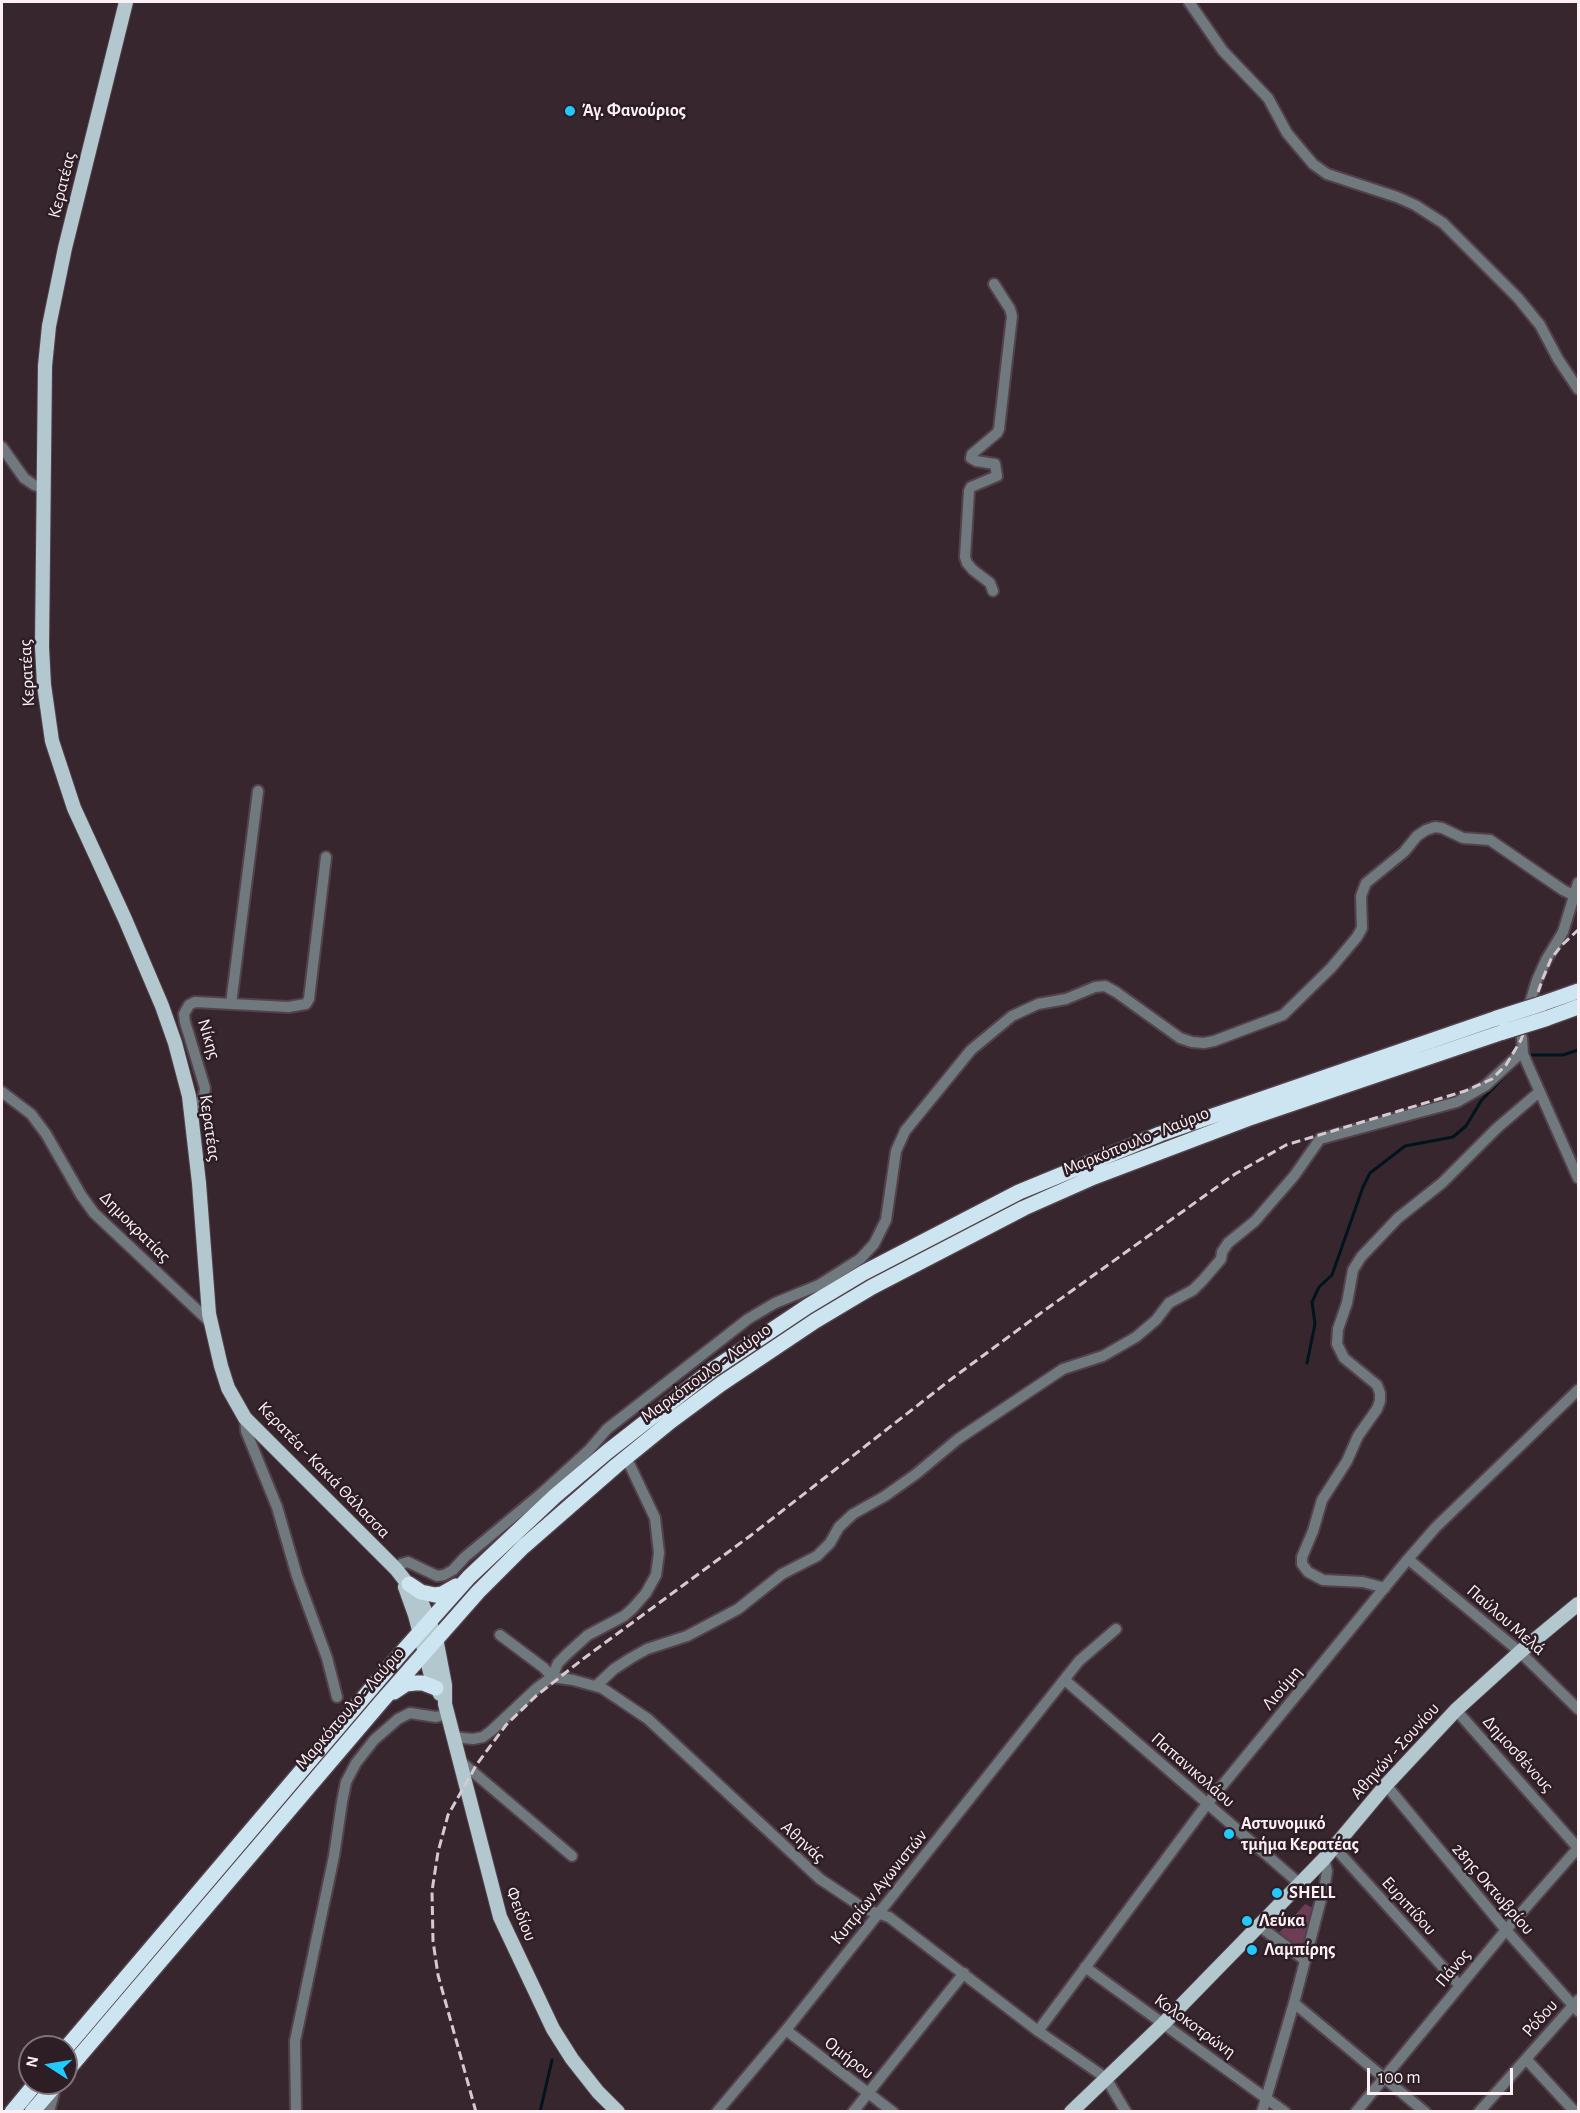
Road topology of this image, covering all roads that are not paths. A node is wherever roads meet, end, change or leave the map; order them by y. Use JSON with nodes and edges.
{"nodes":[{"id":1,"x":126,"y":2,"type":"edge"},
{"id":2,"x":1189,"y":2,"type":"edge"},
{"id":3,"x":994,"y":284,"type":"dead end"},
{"id":4,"x":1578,"y":389,"type":"edge"},
{"id":5,"x":2,"y":447,"type":"edge"},
{"id":6,"x":44,"y":488,"type":"junction"},
{"id":7,"x":993,"y":591,"type":"dead end"},
{"id":8,"x":258,"y":790,"type":"dead end"},
{"id":9,"x":326,"y":857,"type":"dead end"},
{"id":10,"x":1578,"y":883,"type":"edge"},
{"id":11,"x":1575,"y":896,"type":"junction"},
{"id":12,"x":1578,"y":991,"type":"edge"},
{"id":13,"x":231,"y":1004,"type":"junction"},
{"id":14,"x":1578,"y":1007,"type":"edge"},
{"id":15,"x":1538,"y":1009,"type":"junction"},
{"id":16,"x":1500,"y":1025,"type":"junction"},
{"id":17,"x":1522,"y":1038,"type":"dead end"},
{"id":18,"x":1522,"y":1052,"type":"junction"},
{"id":19,"x":2,"y":1092,"type":"edge"},
{"id":20,"x":1539,"y":1092,"type":"junction"},
{"id":21,"x":189,"y":1107,"type":"junction"},
{"id":22,"x":1578,"y":1178,"type":"edge"},
{"id":23,"x":211,"y":1323,"type":"junction"},
{"id":24,"x":1578,"y":1390,"type":"edge"},
{"id":25,"x":245,"y":1418,"type":"junction"},
{"id":26,"x":626,"y":1457,"type":"junction"},
{"id":27,"x":1408,"y":1559,"type":"junction"},
{"id":28,"x":396,"y":1569,"type":"junction"},
{"id":29,"x":468,"y":1577,"type":"junction"},
{"id":30,"x":410,"y":1584,"type":"junction"},
{"id":31,"x":1385,"y":1588,"type":"junction"},
{"id":32,"x":1578,"y":1604,"type":"edge"},
{"id":33,"x":430,"y":1620,"type":"junction"},
{"id":34,"x":1116,"y":1629,"type":"dead end"},
{"id":35,"x":419,"y":1633,"type":"junction"},
{"id":36,"x":500,"y":1635,"type":"dead end"},
{"id":37,"x":436,"y":1638,"type":"junction"},
{"id":38,"x":424,"y":1652,"type":"junction"},
{"id":39,"x":1520,"y":1652,"type":"junction"},
{"id":40,"x":552,"y":1677,"type":"junction"},
{"id":41,"x":1066,"y":1680,"type":"junction"},
{"id":42,"x":596,"y":1686,"type":"junction"},
{"id":43,"x":435,"y":1688,"type":"junction"},
{"id":44,"x":337,"y":1697,"type":"dead end"},
{"id":45,"x":382,"y":1701,"type":"junction"},
{"id":46,"x":446,"y":1709,"type":"junction"},
{"id":47,"x":1578,"y":1709,"type":"edge"},
{"id":48,"x":1456,"y":1710,"type":"junction"},
{"id":49,"x":453,"y":1737,"type":"junction"},
{"id":50,"x":459,"y":1760,"type":"junction"},
{"id":51,"x":1386,"y":1785,"type":"junction"},
{"id":52,"x":1207,"y":1804,"type":"junction"},
{"id":53,"x":1335,"y":1848,"type":"junction"},
{"id":54,"x":1578,"y":1848,"type":"edge"},
{"id":55,"x":572,"y":1856,"type":"dead end"},
{"id":56,"x":1324,"y":1859,"type":"junction"},
{"id":57,"x":1300,"y":1884,"type":"junction"},
{"id":58,"x":880,"y":1913,"type":"junction"},
{"id":59,"x":1259,"y":1926,"type":"junction"},
{"id":60,"x":1506,"y":1930,"type":"junction"},
{"id":61,"x":1305,"y":1960,"type":"junction"},
{"id":62,"x":1085,"y":1967,"type":"junction"},
{"id":63,"x":964,"y":1973,"type":"junction"},
{"id":64,"x":1460,"y":1986,"type":"junction"},
{"id":65,"x":1294,"y":2003,"type":"junction"},
{"id":66,"x":1577,"y":2005,"type":"edge"},
{"id":67,"x":1164,"y":2023,"type":"junction"},
{"id":68,"x":786,"y":2030,"type":"junction"},
{"id":69,"x":1038,"y":2031,"type":"junction"},
{"id":70,"x":77,"y":2035,"type":"edge"},
{"id":71,"x":78,"y":2058,"type":"edge"},
{"id":72,"x":1526,"y":2059,"type":"junction"},
{"id":73,"x":1383,"y":2077,"type":"junction"},
{"id":74,"x":1106,"y":2078,"type":"junction"},
{"id":75,"x":868,"y":2092,"type":"junction"},
{"id":76,"x":26,"y":2095,"type":"edge"},
{"id":77,"x":47,"y":2095,"type":"edge"},
{"id":78,"x":53,"y":2095,"type":"edge"},
{"id":79,"x":1266,"y":2097,"type":"junction"},
{"id":80,"x":719,"y":2111,"type":"edge"},
{"id":81,"x":12,"y":2112,"type":"edge"},
{"id":82,"x":32,"y":2112,"type":"edge"},
{"id":83,"x":49,"y":2112,"type":"edge"},
{"id":84,"x":296,"y":2112,"type":"edge"},
{"id":85,"x":618,"y":2112,"type":"edge"},
{"id":86,"x":853,"y":2112,"type":"edge"},
{"id":87,"x":893,"y":2112,"type":"edge"},
{"id":88,"x":1071,"y":2112,"type":"edge"},
{"id":89,"x":1126,"y":2112,"type":"edge"},
{"id":90,"x":1262,"y":2112,"type":"edge"},
{"id":91,"x":1285,"y":2112,"type":"edge"},
{"id":92,"x":1356,"y":2112,"type":"edge"},
{"id":93,"x":1425,"y":2112,"type":"edge"},
{"id":94,"x":1479,"y":2112,"type":"edge"},
{"id":95,"x":1575,"y":2112,"type":"edge"}],
"edges":[{"from":1,"to":6,"type":"main road","name":"Κερατέας"},
{"from":2,"to":4,"type":"street"},
{"from":3,"to":7,"type":"street"},
{"from":5,"to":6,"type":"street"},
{"from":6,"to":21,"type":"main road","name":"Κερατέας"},
{"from":8,"to":13,"type":"street"},
{"from":9,"to":13,"type":"street"},
{"from":10,"to":11,"type":"street"},
{"from":11,"to":15,"type":"street"},
{"from":11,"to":28,"type":"street"},
{"from":12,"to":15,"type":"highway","name":"Μαρκόπουλο - Λαύριο"},
{"from":13,"to":21,"type":"street","name":"Νίκης"},
{"from":14,"to":15,"type":"highway","name":"Μαρκόπουλο - Λαύριο"},
{"from":15,"to":16,"type":"highway","name":"Μαρκόπουλο - Λαύριο","bridge":true},
{"from":16,"to":26,"type":"highway","name":"Μαρκόπουλο - Λαύριο"},
{"from":16,"to":29,"type":"highway","name":"Μαρκόπουλο - Λαύριο"},
{"from":17,"to":18,"type":"street"},
{"from":18,"to":20,"type":"street"},
{"from":18,"to":42,"type":"street"},
{"from":19,"to":23,"type":"street","name":"Δημοκρατίας"},
{"from":20,"to":22,"type":"street"},
{"from":20,"to":31,"type":"street"},
{"from":21,"to":23,"type":"main road","name":"Κερατέας"},
{"from":23,"to":25,"type":"main road","name":"Κερατέα - Κακιά Θάλασσα"},
{"from":24,"to":27,"type":"street","name":"Λιούμη"},
{"from":25,"to":28,"type":"main road","name":"Κερατέα - Κακιά Θάλασσα"},
{"from":25,"to":44,"type":"street"},
{"from":26,"to":37,"type":"highway","name":"Μαρκόπουλο - Λαύριο"},
{"from":26,"to":40,"type":"street"},
{"from":27,"to":31,"type":"street","name":"Λιούμη"},
{"from":27,"to":39,"type":"street","name":"Παύλου Μελά"},
{"from":28,"to":30,"type":"main road","name":"Κερατέα - Κακιά Θάλασσα"},
{"from":28,"to":35,"type":"main road","name":"Κερατέα - Κακιά Θάλασσα"},
{"from":29,"to":30,"type":"highway"},
{"from":29,"to":33,"type":"highway","name":"Μαρκόπουλο - Λαύριο"},
{"from":30,"to":33,"type":"main road","name":"Κερατέα - Κακιά Θάλασσα"},
{"from":31,"to":52,"type":"street","name":"Λιούμη"},
{"from":32,"to":39,"type":"main road","name":"Αθηνών - Σουνίου"},
{"from":33,"to":35,"type":"highway","name":"Μαρκόπουλο - Λαύριο"},
{"from":33,"to":37,"type":"main road","name":"Κερατέα - Κακιά Θάλασσα"},
{"from":34,"to":41,"type":"street","name":"Κυπρίων Αγωνιστών"},
{"from":35,"to":38,"type":"main road"},
{"from":35,"to":70,"type":"highway","name":"Μαρκόπουλο - Λαύριο"},
{"from":36,"to":40,"type":"street"},
{"from":37,"to":38,"type":"highway","name":"Μαρκόπουλο - Λαύριο"},
{"from":37,"to":46,"type":"main road"},
{"from":38,"to":43,"type":"main road"},
{"from":38,"to":45,"type":"highway","name":"Μαρκόπουλο - Λαύριο"},
{"from":39,"to":47,"type":"street","name":"Παύλου Μελά"},
{"from":39,"to":48,"type":"main road","name":"Αθηνών - Σουνίου"},
{"from":40,"to":42,"type":"street","name":"Αθηνάς"},
{"from":40,"to":49,"type":"street"},
{"from":41,"to":52,"type":"street","name":"Παπανικολάου"},
{"from":41,"to":58,"type":"street","name":"Κυπρίων Αγωνιστών"},
{"from":42,"to":58,"type":"street","name":"Αθηνάς"},
{"from":43,"to":45,"type":"highway"},
{"from":43,"to":46,"type":"main road"},
{"from":45,"to":71,"type":"highway","name":"Μαρκόπουλο - Λαύριο"},
{"from":46,"to":49,"type":"main road","name":"Φειδίου"},
{"from":46,"to":84,"type":"street"},
{"from":48,"to":51,"type":"main road","name":"Αθηνών - Σουνίου"},
{"from":48,"to":54,"type":"street","name":"Δημοσθένους"},
{"from":49,"to":50,"type":"main road","name":"Φειδίου"},
{"from":50,"to":55,"type":"street"},
{"from":50,"to":85,"type":"main road","name":"Φειδίου"},
{"from":51,"to":53,"type":"main road","name":"Αθηνών - Σουνίου"},
{"from":51,"to":60,"type":"street","name":"28ης Οκτωβρίου"},
{"from":52,"to":57,"type":"street","name":"Παπανικολάου"},
{"from":52,"to":62,"type":"street","name":"Λιούμη"},
{"from":53,"to":56,"type":"main road","name":"Αθηνών - Σουνίου"},
{"from":53,"to":64,"type":"street","name":"Ευριπίδου"},
{"from":54,"to":60,"type":"street","name":"Πάνος"},
{"from":56,"to":57,"type":"main road","name":"Αθηνών - Σουνίου"},
{"from":56,"to":61,"type":"street"},
{"from":57,"to":59,"type":"main road","name":"Αθηνών - Σουνίου"},
{"from":58,"to":63,"type":"street","name":"Αθηνάς"},
{"from":58,"to":68,"type":"street","name":"Κυπρίων Αγωνιστών"},
{"from":59,"to":61,"type":"street"},
{"from":59,"to":67,"type":"main road","name":"Αθηνών - Σουνίου"},
{"from":60,"to":64,"type":"street","name":"Πάνος"},
{"from":60,"to":66,"type":"street","name":"28ης Οκτωβρίου"},
{"from":61,"to":65,"type":"street"},
{"from":62,"to":67,"type":"street","name":"Κολοκοτρώνη"},
{"from":62,"to":69,"type":"street","name":"Λιούμη"},
{"from":63,"to":69,"type":"street","name":"Αθηνάς"},
{"from":63,"to":75,"type":"street"},
{"from":64,"to":73,"type":"street","name":"Πάνος"},
{"from":65,"to":73,"type":"street"},
{"from":65,"to":79,"type":"street"},
{"from":66,"to":72,"type":"street","name":"Ρόδου"},
{"from":67,"to":74,"type":"main road","name":"Αθηνών - Σουνίου"},
{"from":67,"to":79,"type":"street","name":"Κολοκοτρώνη"},
{"from":68,"to":75,"type":"street","name":"Ομήρου"},
{"from":68,"to":80,"type":"street","name":"Κυπρίων Αγωνιστών"},
{"from":69,"to":74,"type":"street","name":"Αθηνάς"},
{"from":72,"to":94,"type":"street","name":"Ρόδου"},
{"from":72,"to":95,"type":"street"},
{"from":73,"to":92,"type":"street","name":"Πάνος"},
{"from":73,"to":93,"type":"street"},
{"from":74,"to":88,"type":"main road","name":"Αθηνών - Σουνίου"},
{"from":74,"to":89,"type":"street","name":"Αθηνάς"},
{"from":75,"to":86,"type":"street"},
{"from":75,"to":87,"type":"street","name":"Ομήρου"},
{"from":76,"to":81,"type":"highway"},
{"from":77,"to":82,"type":"highway"},
{"from":78,"to":83,"type":"street"},
{"from":79,"to":90,"type":"street"},
{"from":79,"to":91,"type":"street","name":"Κολοκοτρώνη"}]}
